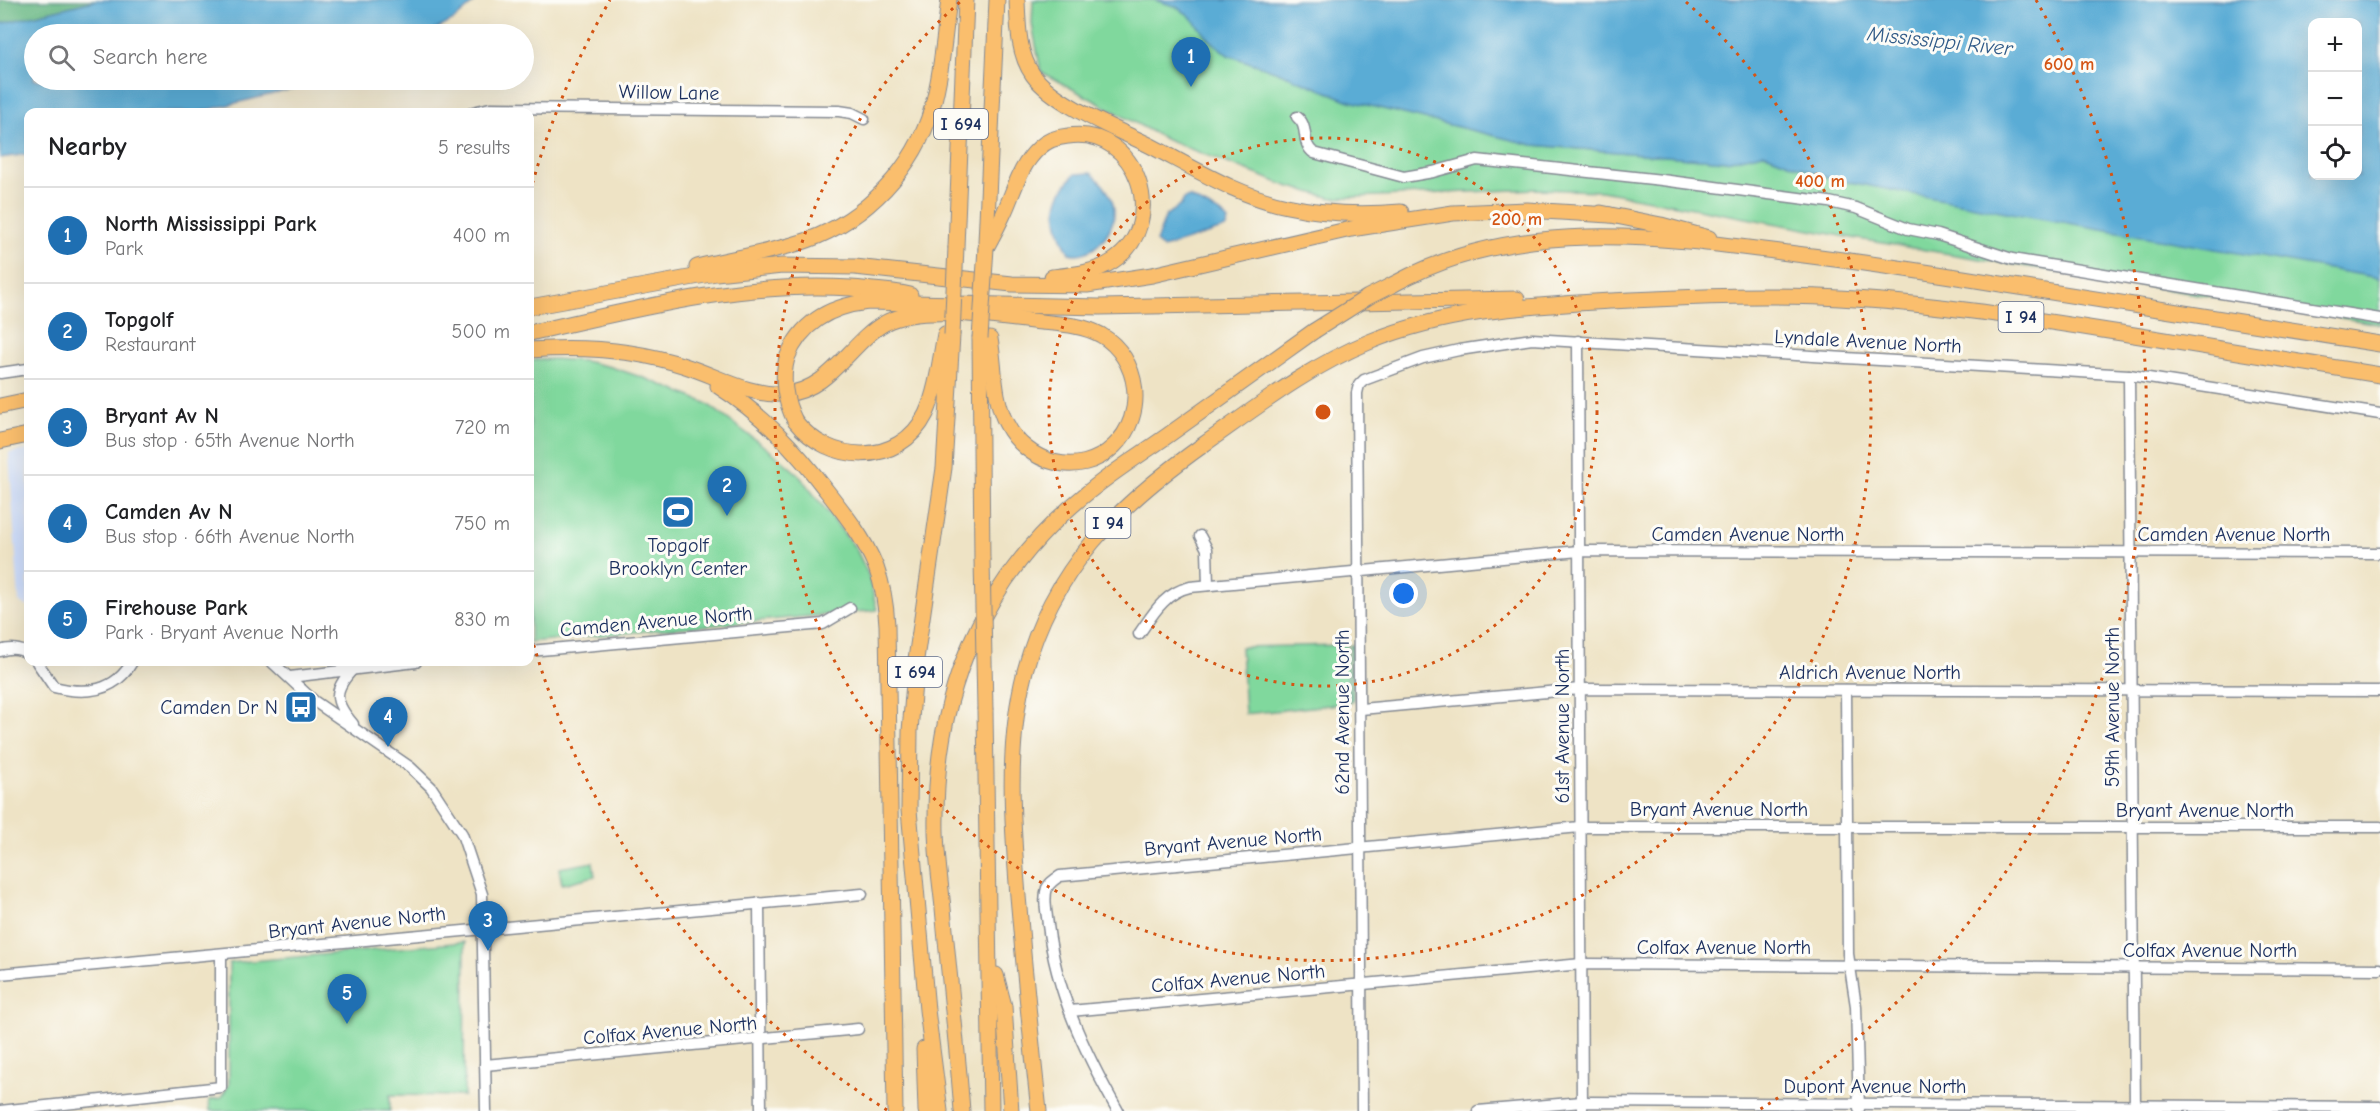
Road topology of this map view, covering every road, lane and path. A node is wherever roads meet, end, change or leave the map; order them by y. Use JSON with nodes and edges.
{"nodes":[{"id":1,"x":949,"y":0,"type":"edge"},
{"id":2,"x":966,"y":0,"type":"edge"},
{"id":3,"x":998,"y":0,"type":"edge"},
{"id":4,"x":1017,"y":0,"type":"edge"},
{"id":5,"x":534,"y":108,"type":"edge"},
{"id":6,"x":1297,"y":117,"type":"dead end"},
{"id":7,"x":864,"y":119,"type":"dead end"},
{"id":8,"x":1610,"y":215,"type":"junction"},
{"id":9,"x":1739,"y":247,"type":"junction"},
{"id":10,"x":986,"y":248,"type":"junction"},
{"id":11,"x":920,"y":275,"type":"junction"},
{"id":12,"x":1658,"y":298,"type":"junction"},
{"id":13,"x":933,"y":303,"type":"junction"},
{"id":14,"x":534,"y":305,"type":"edge"},
{"id":15,"x":534,"y":305,"type":"edge"},
{"id":16,"x":2380,"y":319,"type":"edge"},
{"id":17,"x":534,"y":332,"type":"edge"},
{"id":18,"x":949,"y":334,"type":"junction"},
{"id":19,"x":985,"y":338,"type":"junction"},
{"id":20,"x":1578,"y":341,"type":"junction"},
{"id":21,"x":2380,"y":344,"type":"edge"},
{"id":22,"x":534,"y":350,"type":"edge"},
{"id":23,"x":652,"y":357,"type":"junction"},
{"id":24,"x":24,"y":370,"type":"edge"},
{"id":25,"x":0,"y":373,"type":"edge"},
{"id":26,"x":2129,"y":375,"type":"junction"},
{"id":27,"x":2380,"y":375,"type":"edge"},
{"id":28,"x":1359,"y":385,"type":"joint"},
{"id":29,"x":24,"y":401,"type":"edge"},
{"id":30,"x":0,"y":406,"type":"edge"},
{"id":31,"x":2380,"y":414,"type":"edge"},
{"id":32,"x":24,"y":436,"type":"edge"},
{"id":33,"x":0,"y":441,"type":"edge"},
{"id":34,"x":1200,"y":536,"type":"dead end"},
{"id":35,"x":1579,"y":551,"type":"junction"},
{"id":36,"x":2129,"y":552,"type":"junction"},
{"id":37,"x":2380,"y":553,"type":"edge"},
{"id":38,"x":1359,"y":572,"type":"junction"},
{"id":39,"x":1208,"y":585,"type":"junction"},
{"id":40,"x":850,"y":608,"type":"dead end"},
{"id":41,"x":1139,"y":634,"type":"dead end"},
{"id":42,"x":0,"y":651,"type":"edge"},
{"id":43,"x":24,"y":651,"type":"edge"},
{"id":44,"x":534,"y":651,"type":"edge"},
{"id":45,"x":40,"y":666,"type":"edge"},
{"id":46,"x":130,"y":666,"type":"edge"},
{"id":47,"x":277,"y":666,"type":"edge"},
{"id":48,"x":286,"y":666,"type":"edge"},
{"id":49,"x":380,"y":666,"type":"edge"},
{"id":50,"x":353,"y":669,"type":"junction"},
{"id":51,"x":290,"y":677,"type":"junction"},
{"id":52,"x":1580,"y":689,"type":"junction"},
{"id":53,"x":1846,"y":690,"type":"junction"},
{"id":54,"x":2130,"y":690,"type":"junction"},
{"id":55,"x":2380,"y":691,"type":"edge"},
{"id":56,"x":1360,"y":709,"type":"junction"},
{"id":57,"x":361,"y":733,"type":"junction"},
{"id":58,"x":1580,"y":827,"type":"junction"},
{"id":59,"x":2380,"y":827,"type":"edge"},
{"id":60,"x":1847,"y":828,"type":"junction"},
{"id":61,"x":2131,"y":828,"type":"junction"},
{"id":62,"x":1361,"y":847,"type":"junction"},
{"id":63,"x":861,"y":894,"type":"dead end"},
{"id":64,"x":759,"y":903,"type":"junction"},
{"id":65,"x":483,"y":928,"type":"junction"},
{"id":66,"x":990,"y":952,"type":"junction"},
{"id":67,"x":221,"y":955,"type":"junction"},
{"id":68,"x":1581,"y":964,"type":"junction"},
{"id":69,"x":1850,"y":965,"type":"junction"},
{"id":70,"x":2133,"y":968,"type":"junction"},
{"id":71,"x":2380,"y":969,"type":"edge"},
{"id":72,"x":0,"y":974,"type":"edge"},
{"id":73,"x":1362,"y":984,"type":"junction"},
{"id":74,"x":927,"y":1010,"type":"junction"},
{"id":75,"x":1070,"y":1011,"type":"junction"},
{"id":76,"x":1029,"y":1019,"type":"junction"},
{"id":77,"x":858,"y":1029,"type":"dead end"},
{"id":78,"x":761,"y":1040,"type":"junction"},
{"id":79,"x":485,"y":1065,"type":"junction"},
{"id":80,"x":1582,"y":1106,"type":"edge"},
{"id":81,"x":1858,"y":1107,"type":"edge"},
{"id":82,"x":2380,"y":1107,"type":"edge"},
{"id":83,"x":2134,"y":1108,"type":"edge"},
{"id":84,"x":0,"y":1111,"type":"edge"},
{"id":85,"x":486,"y":1111,"type":"edge"},
{"id":86,"x":761,"y":1111,"type":"edge"},
{"id":87,"x":897,"y":1111,"type":"edge"},
{"id":88,"x":926,"y":1111,"type":"edge"},
{"id":89,"x":940,"y":1111,"type":"edge"},
{"id":90,"x":962,"y":1111,"type":"edge"},
{"id":91,"x":993,"y":1111,"type":"edge"},
{"id":92,"x":1011,"y":1111,"type":"edge"},
{"id":93,"x":1039,"y":1111,"type":"edge"},
{"id":94,"x":1050,"y":1111,"type":"edge"},
{"id":95,"x":1118,"y":1111,"type":"edge"},
{"id":96,"x":1362,"y":1111,"type":"edge"},
{"id":97,"x":1478,"y":1111,"type":"edge"}],
"edges":[{"from":1,"to":14,"type":"highway"},
{"from":2,"to":18,"type":"highway","number":"I 694","bridge":true},
{"from":3,"to":10,"type":"highway","number":"I 694"},
{"from":4,"to":8,"type":"highway"},
{"from":5,"to":7,"type":"street","name":"Willow Lane"},
{"from":6,"to":16,"type":"street"},
{"from":8,"to":9,"type":"highway"},
{"from":8,"to":11,"type":"highway"},
{"from":9,"to":21,"type":"highway","number":"I 94"},
{"from":9,"to":90,"type":"highway","number":"I 94","bridge":true},
{"from":10,"to":11,"type":"highway"},
{"from":10,"to":19,"type":"highway","number":"I 694","bridge":true},
{"from":11,"to":15,"type":"highway"},
{"from":12,"to":13,"type":"highway"},
{"from":12,"to":27,"type":"highway","number":"I 94"},
{"from":12,"to":76,"type":"highway","number":"I 94"},
{"from":13,"to":17,"type":"highway"},
{"from":13,"to":18,"type":"highway","bridge":true},
{"from":18,"to":74,"type":"highway","number":"I 694"},
{"from":19,"to":23,"type":"highway"},
{"from":19,"to":66,"type":"highway","number":"I 694","bridge":true},
{"from":20,"to":26,"type":"street","name":"Lyndale Avenue North"},
{"from":20,"to":28,"type":"street","name":"Lyndale Avenue North"},
{"from":20,"to":35,"type":"street","name":"61st Avenue North"},
{"from":22,"to":23,"type":"highway"},
{"from":23,"to":87,"type":"highway"},
{"from":24,"to":25,"type":"street"},
{"from":26,"to":31,"type":"street","name":"Lyndale Avenue North"},
{"from":26,"to":36,"type":"street","name":"59th Avenue North"},
{"from":28,"to":38,"type":"street","name":"62nd Avenue North"},
{"from":29,"to":30,"type":"highway"},
{"from":32,"to":33,"type":"highway"},
{"from":34,"to":39,"type":"street"},
{"from":35,"to":36,"type":"street","name":"Camden Avenue North"},
{"from":35,"to":38,"type":"street","name":"Camden Avenue North"},
{"from":35,"to":52,"type":"street","name":"61st Avenue North"},
{"from":36,"to":37,"type":"street","name":"Camden Avenue North"},
{"from":36,"to":54,"type":"street","name":"59th Avenue North"},
{"from":38,"to":39,"type":"street","name":"Camden Avenue North"},
{"from":38,"to":56,"type":"street","name":"62nd Avenue North"},
{"from":39,"to":41,"type":"street","name":"Camden Avenue North"},
{"from":40,"to":44,"type":"street","name":"Camden Avenue North"},
{"from":42,"to":43,"type":"street"},
{"from":45,"to":46,"type":"street"},
{"from":47,"to":51,"type":"street"},
{"from":48,"to":51,"type":"street"},
{"from":49,"to":50,"type":"street"},
{"from":50,"to":51,"type":"street"},
{"from":50,"to":57,"type":"street"},
{"from":51,"to":57,"type":"street"},
{"from":52,"to":53,"type":"street","name":"Aldrich Avenue North"},
{"from":52,"to":56,"type":"street","name":"Aldrich Avenue North"},
{"from":52,"to":58,"type":"street","name":"61st Avenue North"},
{"from":53,"to":54,"type":"street","name":"Aldrich Avenue North"},
{"from":53,"to":60,"type":"street"},
{"from":54,"to":55,"type":"street","name":"Aldrich Avenue North"},
{"from":54,"to":61,"type":"street","name":"59th Avenue North"},
{"from":56,"to":62,"type":"street","name":"62nd Avenue North"},
{"from":57,"to":65,"type":"street"},
{"from":58,"to":60,"type":"street","name":"Bryant Avenue North"},
{"from":58,"to":62,"type":"street","name":"Bryant Avenue North"},
{"from":58,"to":68,"type":"street","name":"61st Avenue North"},
{"from":59,"to":61,"type":"street","name":"Bryant Avenue North"},
{"from":60,"to":61,"type":"street","name":"Bryant Avenue North"},
{"from":60,"to":69,"type":"street"},
{"from":61,"to":70,"type":"street","name":"59th Avenue North"},
{"from":62,"to":73,"type":"street","name":"62nd Avenue North"},
{"from":62,"to":75,"type":"street","name":"Bryant Avenue North"},
{"from":63,"to":64,"type":"street","name":"Bryant Avenue North"},
{"from":64,"to":65,"type":"street","name":"Bryant Avenue North"},
{"from":64,"to":78,"type":"street"},
{"from":65,"to":67,"type":"street","name":"Bryant Avenue North"},
{"from":65,"to":79,"type":"street"},
{"from":66,"to":91,"type":"highway","number":"I 694"},
{"from":66,"to":92,"type":"highway"},
{"from":67,"to":72,"type":"street","name":"Bryant Avenue North"},
{"from":67,"to":84,"type":"street"},
{"from":68,"to":69,"type":"street","name":"Colfax Avenue North"},
{"from":68,"to":73,"type":"street","name":"Colfax Avenue North"},
{"from":68,"to":80,"type":"street","name":"61st Avenue North"},
{"from":69,"to":70,"type":"street","name":"Colfax Avenue North"},
{"from":69,"to":81,"type":"street"},
{"from":70,"to":71,"type":"street","name":"Colfax Avenue North"},
{"from":70,"to":83,"type":"street","name":"59th Avenue North"},
{"from":73,"to":75,"type":"street","name":"Colfax Avenue North"},
{"from":73,"to":96,"type":"street","name":"62nd Avenue North"},
{"from":74,"to":88,"type":"highway"},
{"from":74,"to":89,"type":"highway","number":"I 694"},
{"from":75,"to":95,"type":"street"},
{"from":76,"to":93,"type":"highway","number":"I 94"},
{"from":76,"to":94,"type":"highway"},
{"from":77,"to":78,"type":"street","name":"Colfax Avenue North"},
{"from":78,"to":79,"type":"street","name":"Colfax Avenue North"},
{"from":78,"to":86,"type":"street"},
{"from":79,"to":85,"type":"street"},
{"from":80,"to":81,"type":"street","name":"Dupont Avenue North"},
{"from":80,"to":97,"type":"street","name":"Dupont Avenue North"},
{"from":81,"to":83,"type":"street","name":"Dupont Avenue North"},
{"from":82,"to":83,"type":"street","name":"Dupont Avenue North"}]}
